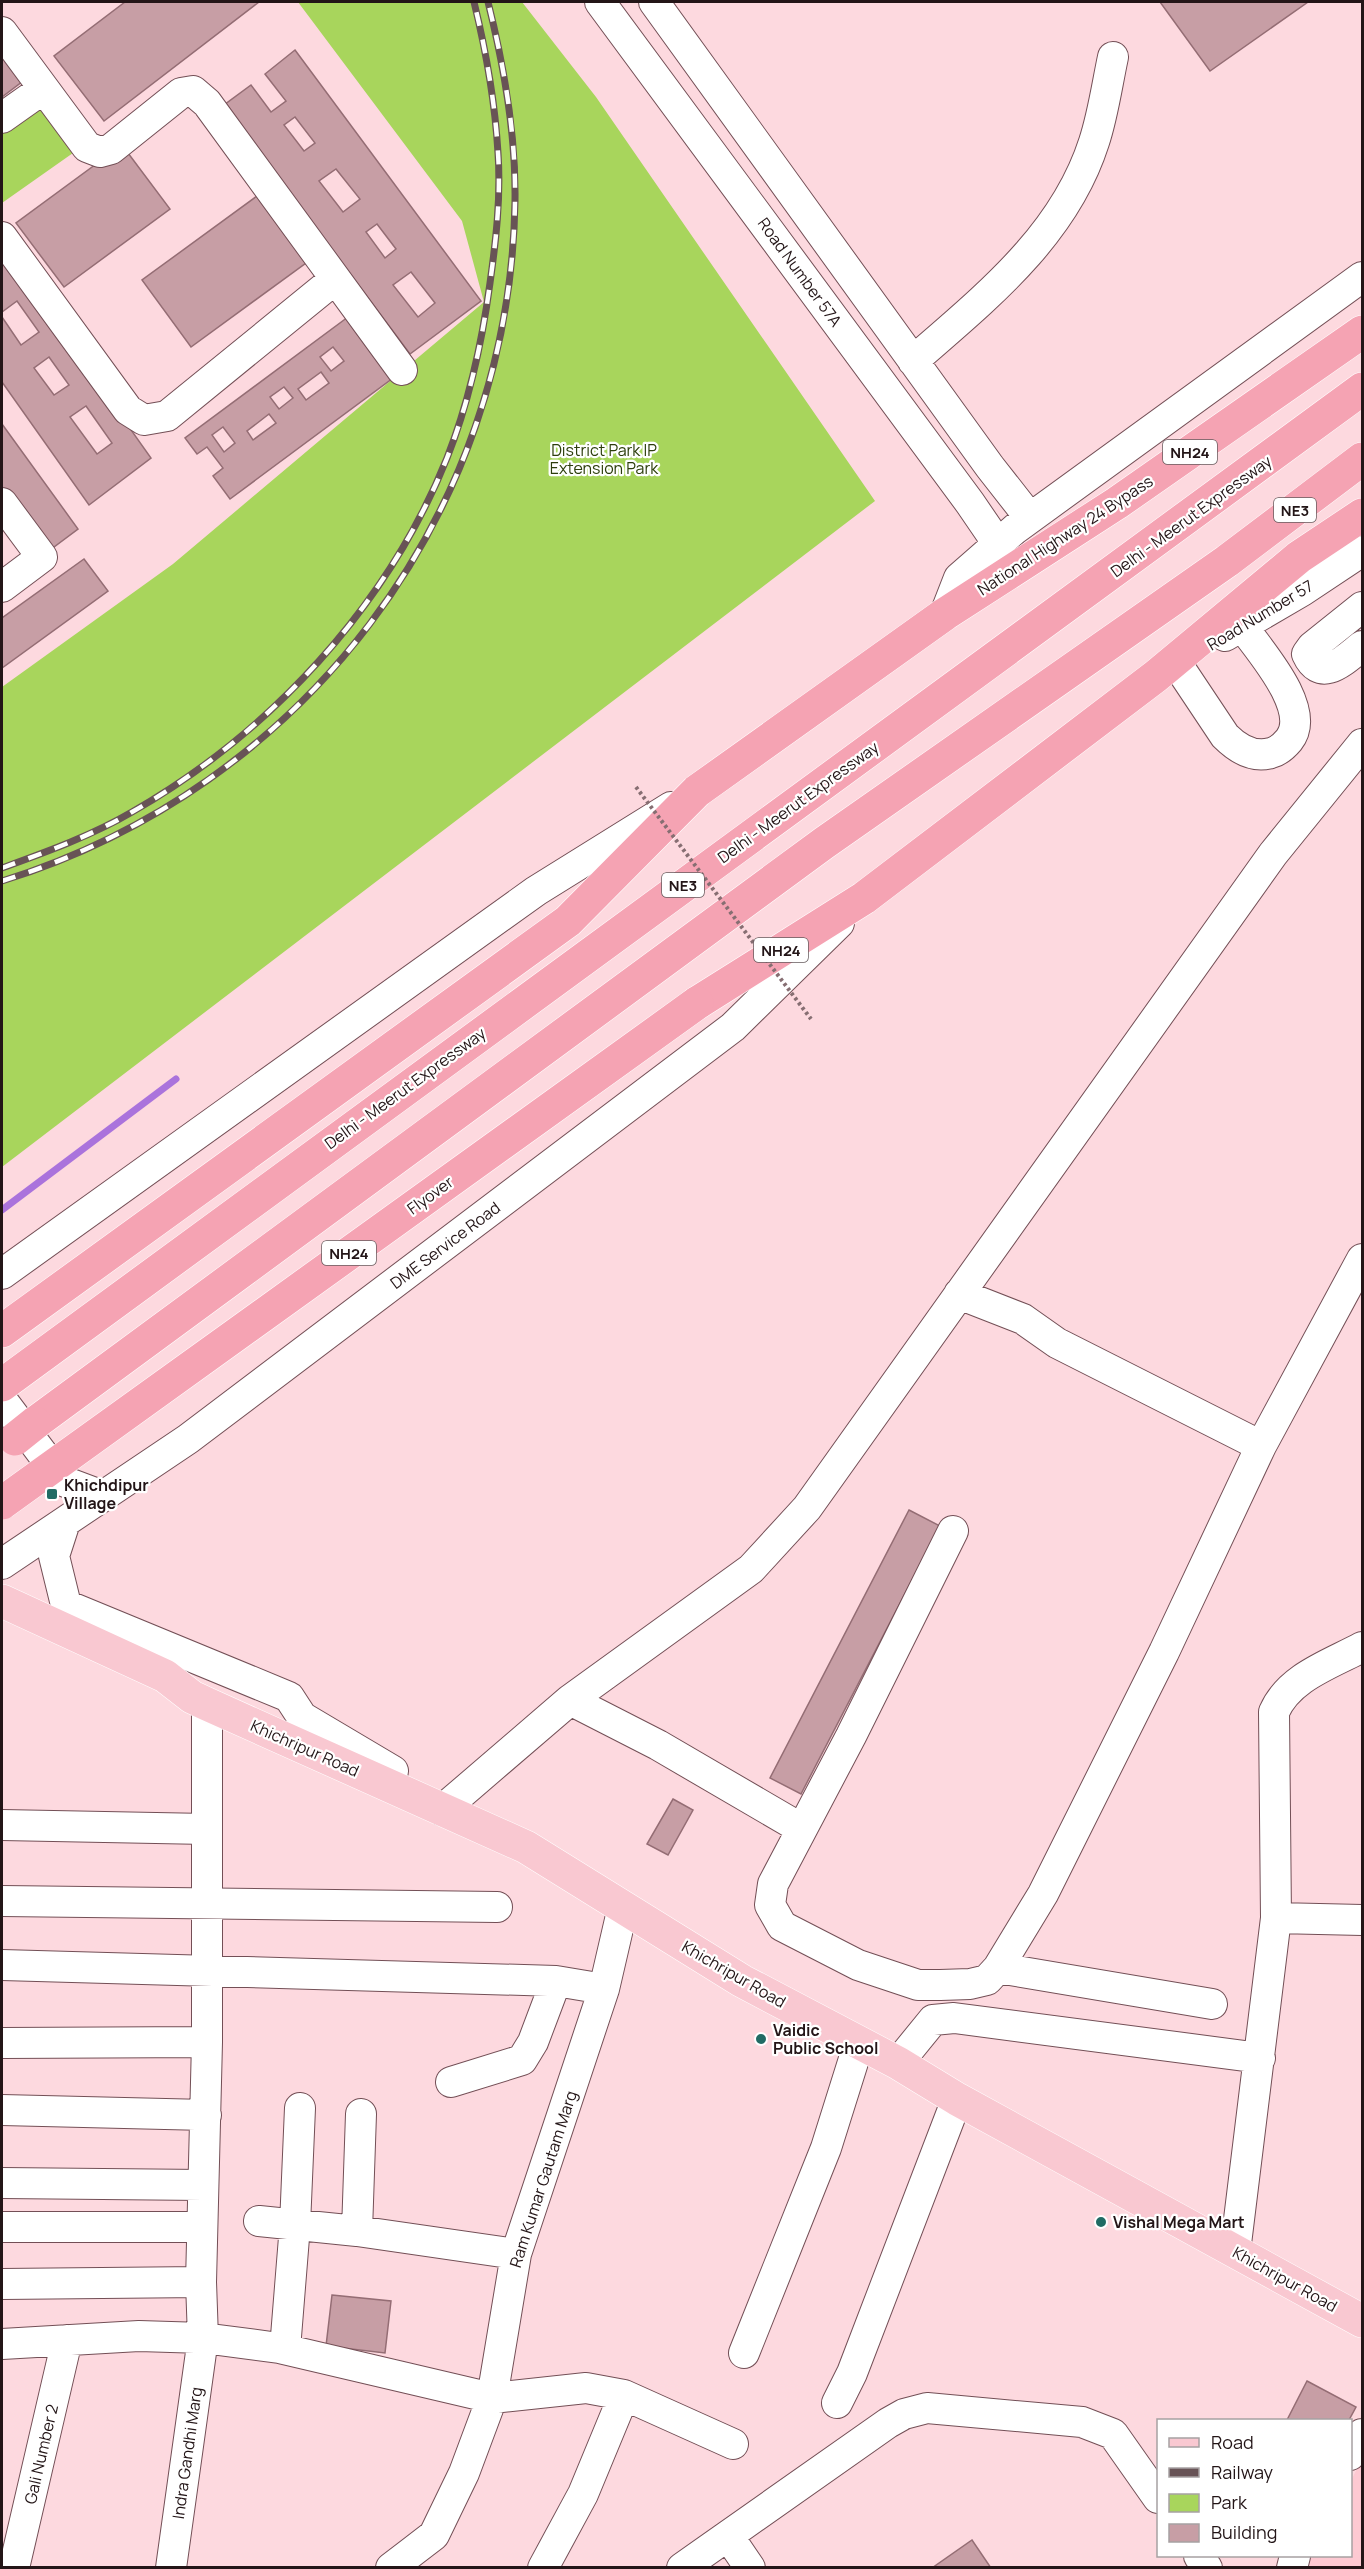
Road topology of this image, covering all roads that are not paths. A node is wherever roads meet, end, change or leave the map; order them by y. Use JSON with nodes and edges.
{"nodes":[{"id":1,"x":600,"y":2,"type":"edge"},
{"id":2,"x":654,"y":2,"type":"edge"},
{"id":3,"x":2,"y":32,"type":"edge"},
{"id":4,"x":1113,"y":57,"type":"dead end"},
{"id":5,"x":43,"y":89,"type":"junction"},
{"id":6,"x":2,"y":118,"type":"edge"},
{"id":7,"x":2,"y":237,"type":"edge"},
{"id":8,"x":1362,"y":277,"type":"edge"},
{"id":9,"x":334,"y":280,"type":"junction"},
{"id":10,"x":1362,"y":332,"type":"edge"},
{"id":11,"x":913,"y":361,"type":"junction"},
{"id":12,"x":402,"y":370,"type":"dead end"},
{"id":13,"x":1362,"y":389,"type":"edge"},
{"id":14,"x":1362,"y":459,"type":"edge"},
{"id":15,"x":2,"y":503,"type":"edge"},
{"id":16,"x":1362,"y":515,"type":"edge"},
{"id":17,"x":1030,"y":518,"type":"junction"},
{"id":18,"x":998,"y":544,"type":"junction"},
{"id":19,"x":1357,"y":564,"type":"edge"},
{"id":20,"x":2,"y":587,"type":"edge"},
{"id":21,"x":1362,"y":608,"type":"edge"},
{"id":22,"x":945,"y":614,"type":"junction"},
{"id":23,"x":1242,"y":626,"type":"junction"},
{"id":24,"x":1362,"y":646,"type":"edge"},
{"id":25,"x":1166,"y":670,"type":"junction"},
{"id":26,"x":1362,"y":744,"type":"edge"},
{"id":27,"x":697,"y":791,"type":"junction"},
{"id":28,"x":864,"y":898,"type":"junction"},
{"id":29,"x":1362,"y":1259,"type":"edge"},
{"id":30,"x":2,"y":1274,"type":"edge"},
{"id":31,"x":959,"y":1294,"type":"junction"},
{"id":32,"x":2,"y":1331,"type":"edge"},
{"id":33,"x":3,"y":1389,"type":"edge"},
{"id":34,"x":17,"y":1437,"type":"edge"},
{"id":35,"x":1261,"y":1446,"type":"junction"},
{"id":36,"x":103,"y":1496,"type":"junction"},
{"id":37,"x":2,"y":1503,"type":"edge"},
{"id":38,"x":65,"y":1522,"type":"junction"},
{"id":39,"x":953,"y":1531,"type":"dead end"},
{"id":40,"x":2,"y":1564,"type":"edge"},
{"id":41,"x":2,"y":1601,"type":"edge"},
{"id":42,"x":2,"y":1622,"type":"edge"},
{"id":43,"x":1362,"y":1647,"type":"edge"},
{"id":44,"x":200,"y":1700,"type":"junction"},
{"id":45,"x":570,"y":1700,"type":"junction"},
{"id":46,"x":393,"y":1771,"type":"dead end"},
{"id":47,"x":442,"y":1810,"type":"junction"},
{"id":48,"x":2,"y":1825,"type":"edge"},
{"id":49,"x":207,"y":1828,"type":"junction"},
{"id":50,"x":801,"y":1829,"type":"junction"},
{"id":51,"x":2,"y":1901,"type":"edge"},
{"id":52,"x":207,"y":1903,"type":"junction"},
{"id":53,"x":497,"y":1907,"type":"dead end"},
{"id":54,"x":623,"y":1907,"type":"junction"},
{"id":55,"x":1276,"y":1918,"type":"junction"},
{"id":56,"x":1362,"y":1920,"type":"edge"},
{"id":57,"x":2,"y":1965,"type":"edge"},
{"id":58,"x":998,"y":1968,"type":"junction"},
{"id":59,"x":206,"y":1973,"type":"junction"},
{"id":60,"x":556,"y":1981,"type":"junction"},
{"id":61,"x":604,"y":1989,"type":"junction"},
{"id":62,"x":1212,"y":2004,"type":"dead end"},
{"id":63,"x":207,"y":2042,"type":"junction"},
{"id":64,"x":2,"y":2043,"type":"edge"},
{"id":65,"x":859,"y":2043,"type":"junction"},
{"id":66,"x":1260,"y":2058,"type":"junction"},
{"id":67,"x":898,"y":2063,"type":"junction"},
{"id":68,"x":451,"y":2082,"type":"dead end"},
{"id":69,"x":957,"y":2099,"type":"junction"},
{"id":70,"x":300,"y":2108,"type":"dead end"},
{"id":71,"x":2,"y":2110,"type":"edge"},
{"id":72,"x":361,"y":2114,"type":"dead end"},
{"id":73,"x":206,"y":2115,"type":"junction"},
{"id":74,"x":2,"y":2183,"type":"edge"},
{"id":75,"x":203,"y":2185,"type":"junction"},
{"id":76,"x":259,"y":2221,"type":"dead end"},
{"id":77,"x":295,"y":2225,"type":"junction"},
{"id":78,"x":2,"y":2227,"type":"edge"},
{"id":79,"x":202,"y":2228,"type":"junction"},
{"id":80,"x":357,"y":2232,"type":"junction"},
{"id":81,"x":1235,"y":2252,"type":"junction"},
{"id":82,"x":516,"y":2254,"type":"junction"},
{"id":83,"x":201,"y":2282,"type":"junction"},
{"id":84,"x":2,"y":2284,"type":"edge"},
{"id":85,"x":1362,"y":2322,"type":"edge"},
{"id":86,"x":203,"y":2338,"type":"junction"},
{"id":87,"x":67,"y":2340,"type":"junction"},
{"id":88,"x":2,"y":2344,"type":"edge"},
{"id":89,"x":285,"y":2349,"type":"junction"},
{"id":90,"x":744,"y":2353,"type":"dead end"},
{"id":91,"x":624,"y":2396,"type":"junction"},
{"id":92,"x":492,"y":2398,"type":"junction"},
{"id":93,"x":837,"y":2403,"type":"dead end"},
{"id":94,"x":1362,"y":2434,"type":"edge"},
{"id":95,"x":733,"y":2444,"type":"dead end"},
{"id":96,"x":1352,"y":2452,"type":"edge"},
{"id":97,"x":1157,"y":2498,"type":"edge"},
{"id":98,"x":729,"y":2537,"type":"junction"},
{"id":99,"x":15,"y":2568,"type":"edge"},
{"id":100,"x":171,"y":2568,"type":"edge"},
{"id":101,"x":391,"y":2568,"type":"edge"},
{"id":102,"x":543,"y":2568,"type":"edge"},
{"id":103,"x":682,"y":2568,"type":"edge"},
{"id":104,"x":750,"y":2568,"type":"edge"}],
"edges":[{"from":1,"to":18,"type":"street","name":"Road Number 57A"},
{"from":2,"to":11,"type":"street"},
{"from":3,"to":5,"type":"street"},
{"from":4,"to":11,"type":"street"},
{"from":5,"to":6,"type":"street"},
{"from":5,"to":9,"type":"street"},
{"from":7,"to":9,"type":"street"},
{"from":8,"to":17,"type":"street"},
{"from":9,"to":12,"type":"street"},
{"from":10,"to":22,"type":"highway","name":"National Highway 24 Bypass","number":"NH24"},
{"from":11,"to":17,"type":"street"},
{"from":13,"to":33,"type":"highway","name":"Delhi - Meerut Expressway","number":"NE3"},
{"from":14,"to":34,"type":"highway","number":"NE3"},
{"from":15,"to":20,"type":"street"},
{"from":16,"to":25,"type":"highway","name":"Flyover"},
{"from":17,"to":18,"type":"street"},
{"from":18,"to":22,"type":"street"},
{"from":19,"to":23,"type":"street","name":"Road Number 57"},
{"from":21,"to":24,"type":"street"},
{"from":22,"to":27,"type":"highway","name":"National Highway 24 Bypass"},
{"from":23,"to":25,"type":"street","name":"Road Number 57"},
{"from":23,"to":25,"type":"street"},
{"from":25,"to":28,"type":"highway","name":"Flyover"},
{"from":26,"to":31,"type":"street"},
{"from":27,"to":30,"type":"street"},
{"from":27,"to":32,"type":"highway"},
{"from":28,"to":36,"type":"street","name":"DME Service Road"},
{"from":28,"to":37,"type":"highway","name":"Flyover","number":"NH24","bridge":true},
{"from":29,"to":35,"type":"street"},
{"from":31,"to":35,"type":"street"},
{"from":31,"to":45,"type":"street"},
{"from":33,"to":36,"type":"street"},
{"from":35,"to":58,"type":"street"},
{"from":36,"to":38,"type":"street","name":"DME Service Road"},
{"from":38,"to":40,"type":"street","name":"DME Service Road"},
{"from":38,"to":46,"type":"street"},
{"from":39,"to":50,"type":"street"},
{"from":41,"to":44,"type":"main road","name":"Khichripur Road"},
{"from":42,"to":44,"type":"main road","name":"Khichripur Road"},
{"from":43,"to":55,"type":"street"},
{"from":44,"to":47,"type":"main road","name":"Khichripur Road"},
{"from":44,"to":49,"type":"street","name":"Indra Gandhi Marg"},
{"from":45,"to":47,"type":"street"},
{"from":45,"to":50,"type":"street"},
{"from":47,"to":54,"type":"main road","name":"Khichripur Road"},
{"from":48,"to":49,"type":"street"},
{"from":49,"to":52,"type":"street","name":"Indra Gandhi Marg"},
{"from":50,"to":58,"type":"street"},
{"from":51,"to":52,"type":"street"},
{"from":52,"to":53,"type":"street"},
{"from":52,"to":59,"type":"street","name":"Indra Gandhi Marg"},
{"from":54,"to":61,"type":"street","name":"Ram Kumar Gautam Marg"},
{"from":54,"to":65,"type":"main road","name":"Khichripur Road"},
{"from":55,"to":56,"type":"street"},
{"from":55,"to":66,"type":"street"},
{"from":57,"to":59,"type":"street"},
{"from":58,"to":62,"type":"street"},
{"from":59,"to":60,"type":"street"},
{"from":59,"to":63,"type":"street","name":"Indra Gandhi Marg"},
{"from":60,"to":61,"type":"street"},
{"from":60,"to":68,"type":"street"},
{"from":61,"to":82,"type":"street","name":"Ram Kumar Gautam Marg"},
{"from":63,"to":64,"type":"street"},
{"from":63,"to":73,"type":"street","name":"Indra Gandhi Marg"},
{"from":65,"to":67,"type":"main road","name":"Khichripur Road"},
{"from":65,"to":90,"type":"street"},
{"from":66,"to":67,"type":"street"},
{"from":66,"to":81,"type":"street"},
{"from":67,"to":69,"type":"main road","name":"Khichripur Road"},
{"from":69,"to":81,"type":"main road","name":"Khichripur Road"},
{"from":69,"to":93,"type":"street"},
{"from":70,"to":77,"type":"street"},
{"from":71,"to":73,"type":"street"},
{"from":72,"to":80,"type":"street"},
{"from":73,"to":75,"type":"street","name":"Indra Gandhi Marg"},
{"from":74,"to":75,"type":"street"},
{"from":75,"to":79,"type":"street","name":"Indra Gandhi Marg"},
{"from":76,"to":77,"type":"street"},
{"from":77,"to":80,"type":"street"},
{"from":77,"to":89,"type":"street"},
{"from":78,"to":79,"type":"street"},
{"from":79,"to":83,"type":"street","name":"Indra Gandhi Marg"},
{"from":80,"to":82,"type":"street"},
{"from":81,"to":85,"type":"main road","name":"Khichripur Road"},
{"from":82,"to":92,"type":"street","name":"Ram Kumar Gautam Marg"},
{"from":83,"to":84,"type":"street"},
{"from":83,"to":86,"type":"street","name":"Indra Gandhi Marg"},
{"from":86,"to":87,"type":"street"},
{"from":86,"to":89,"type":"street"},
{"from":86,"to":100,"type":"street","name":"Indra Gandhi Marg"},
{"from":87,"to":88,"type":"street"},
{"from":87,"to":99,"type":"street","name":"Gali Number 2"},
{"from":89,"to":92,"type":"street"},
{"from":91,"to":92,"type":"street"},
{"from":91,"to":95,"type":"street"},
{"from":91,"to":102,"type":"street"},
{"from":92,"to":101,"type":"street","name":"Ram Kumar Gautam Marg"},
{"from":94,"to":96,"type":"street"},
{"from":97,"to":98,"type":"street"},
{"from":98,"to":103,"type":"street"},
{"from":98,"to":104,"type":"street"}]}
